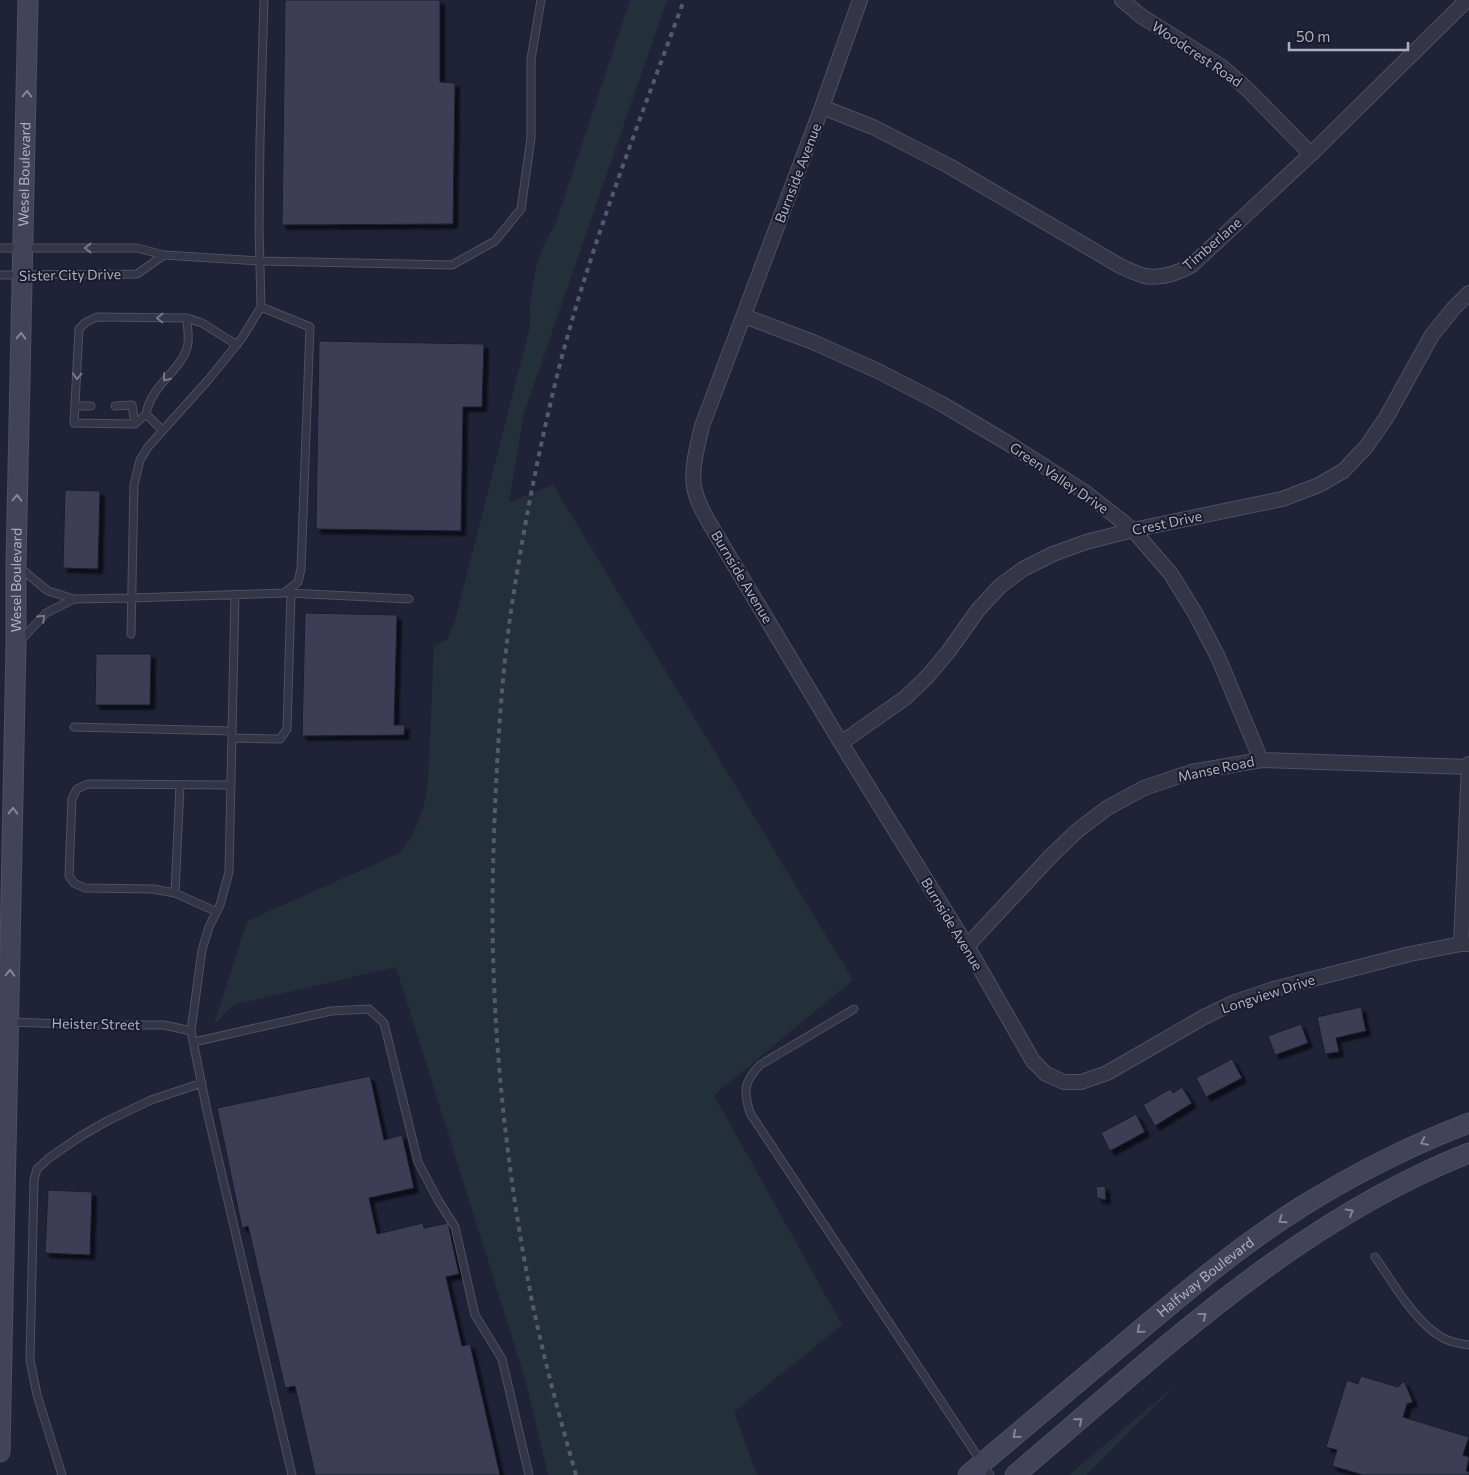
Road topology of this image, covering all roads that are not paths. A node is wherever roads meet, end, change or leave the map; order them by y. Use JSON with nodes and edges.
{"nodes":[{"id":1,"x":28,"y":0,"type":"edge"},
{"id":2,"x":264,"y":0,"type":"edge"},
{"id":3,"x":541,"y":0,"type":"edge"},
{"id":4,"x":860,"y":0,"type":"edge"},
{"id":5,"x":1122,"y":0,"type":"edge"},
{"id":6,"x":1467,"y":0,"type":"edge"},
{"id":7,"x":822,"y":107,"type":"junction"},
{"id":8,"x":1310,"y":154,"type":"junction"},
{"id":9,"x":0,"y":248,"type":"edge"},
{"id":10,"x":23,"y":248,"type":"junction"},
{"id":11,"x":164,"y":255,"type":"junction"},
{"id":12,"x":260,"y":261,"type":"junction"},
{"id":13,"x":0,"y":275,"type":"edge"},
{"id":14,"x":23,"y":276,"type":"junction"},
{"id":15,"x":1469,"y":293,"type":"edge"},
{"id":16,"x":261,"y":307,"type":"junction"},
{"id":17,"x":744,"y":316,"type":"junction"},
{"id":18,"x":187,"y":318,"type":"junction"},
{"id":19,"x":237,"y":345,"type":"junction"},
{"id":20,"x":75,"y":406,"type":"junction"},
{"id":21,"x":91,"y":406,"type":"dead end"},
{"id":22,"x":115,"y":406,"type":"dead end"},
{"id":23,"x":146,"y":414,"type":"junction"},
{"id":24,"x":135,"y":424,"type":"junction"},
{"id":25,"x":162,"y":430,"type":"junction"},
{"id":26,"x":1133,"y":530,"type":"junction"},
{"id":27,"x":16,"y":565,"type":"junction"},
{"id":28,"x":288,"y":593,"type":"junction"},
{"id":29,"x":235,"y":594,"type":"junction"},
{"id":30,"x":131,"y":598,"type":"junction"},
{"id":31,"x":74,"y":599,"type":"junction"},
{"id":32,"x":409,"y":599,"type":"dead end"},
{"id":33,"x":130,"y":634,"type":"dead end"},
{"id":34,"x":16,"y":645,"type":"junction"},
{"id":35,"x":74,"y":727,"type":"dead end"},
{"id":36,"x":232,"y":735,"type":"junction"},
{"id":37,"x":841,"y":742,"type":"junction"},
{"id":38,"x":1262,"y":760,"type":"junction"},
{"id":39,"x":1469,"y":766,"type":"edge"},
{"id":40,"x":180,"y":785,"type":"junction"},
{"id":41,"x":231,"y":785,"type":"junction"},
{"id":42,"x":175,"y":893,"type":"junction"},
{"id":43,"x":217,"y":912,"type":"junction"},
{"id":44,"x":1465,"y":944,"type":"edge"},
{"id":45,"x":967,"y":946,"type":"junction"},
{"id":46,"x":854,"y":1009,"type":"dead end"},
{"id":47,"x":4,"y":1022,"type":"edge"},
{"id":48,"x":192,"y":1031,"type":"junction"},
{"id":49,"x":194,"y":1042,"type":"junction"},
{"id":50,"x":1081,"y":1082,"type":"joint"},
{"id":51,"x":202,"y":1084,"type":"junction"},
{"id":52,"x":1469,"y":1122,"type":"edge"},
{"id":53,"x":1469,"y":1153,"type":"edge"},
{"id":54,"x":1375,"y":1257,"type":"dead end"},
{"id":55,"x":1469,"y":1345,"type":"edge"},
{"id":56,"x":0,"y":1452,"type":"edge"},
{"id":57,"x":980,"y":1471,"type":"edge"},
{"id":58,"x":62,"y":1475,"type":"edge"},
{"id":59,"x":292,"y":1475,"type":"edge"},
{"id":60,"x":528,"y":1475,"type":"edge"},
{"id":61,"x":1015,"y":1475,"type":"edge"}],
"edges":[{"from":10,"to":1,"type":"main road","name":"Wesel Boulevard","one_way":true},
{"from":2,"to":12,"type":"lane"},
{"from":3,"to":12,"type":"lane","name":"Sister City Drive"},
{"from":4,"to":7,"type":"street","name":"Burnside Avenue"},
{"from":5,"to":8,"type":"street","name":"Woodcrest Road"},
{"from":6,"to":8,"type":"street","name":"Timberlane"},
{"from":7,"to":8,"type":"street","name":"Timberlane"},
{"from":7,"to":17,"type":"street","name":"Burnside Avenue"},
{"from":9,"to":10,"type":"lane","name":"Sister City Drive"},
{"from":11,"to":10,"type":"lane","name":"Sister City Drive","one_way":true},
{"from":10,"to":14,"type":"main road","name":"Wesel Boulevard"},
{"from":11,"to":12,"type":"lane","name":"Sister City Drive"},
{"from":11,"to":14,"type":"lane","name":"Sister City Drive"},
{"from":12,"to":16,"type":"lane"},
{"from":13,"to":14,"type":"lane","name":"Sister City Drive"},
{"from":27,"to":14,"type":"main road","name":"Wesel Boulevard","one_way":true},
{"from":15,"to":26,"type":"street","name":"Crest Drive"},
{"from":16,"to":19,"type":"lane"},
{"from":16,"to":28,"type":"lane"},
{"from":17,"to":26,"type":"street","name":"Green Valley Drive"},
{"from":17,"to":37,"type":"street","name":"Burnside Avenue"},
{"from":18,"to":19,"type":"lane"},
{"from":18,"to":20,"type":"lane","one_way":true},
{"from":18,"to":23,"type":"lane","one_way":true},
{"from":19,"to":25,"type":"lane"},
{"from":20,"to":21,"type":"lane"},
{"from":20,"to":24,"type":"lane"},
{"from":22,"to":24,"type":"lane"},
{"from":23,"to":24,"type":"lane"},
{"from":23,"to":25,"type":"lane"},
{"from":25,"to":30,"type":"lane"},
{"from":26,"to":37,"type":"street","name":"Crest Drive"},
{"from":26,"to":38,"type":"street","name":"Green Valley Drive"},
{"from":27,"to":31,"type":"lane"},
{"from":27,"to":34,"type":"main road","name":"Wesel Boulevard"},
{"from":28,"to":29,"type":"lane"},
{"from":28,"to":32,"type":"lane"},
{"from":28,"to":36,"type":"lane"},
{"from":29,"to":30,"type":"lane"},
{"from":29,"to":36,"type":"lane"},
{"from":30,"to":31,"type":"lane"},
{"from":30,"to":33,"type":"lane"},
{"from":34,"to":31,"type":"lane","one_way":true},
{"from":47,"to":34,"type":"main road","name":"Wesel Boulevard","one_way":true},
{"from":35,"to":36,"type":"lane"},
{"from":36,"to":41,"type":"lane"},
{"from":37,"to":45,"type":"street","name":"Burnside Avenue"},
{"from":38,"to":39,"type":"street","name":"Manse Road"},
{"from":38,"to":45,"type":"street","name":"Manse Road"},
{"from":39,"to":44,"type":"street"},
{"from":40,"to":41,"type":"lane"},
{"from":40,"to":42,"type":"lane"},
{"from":40,"to":42,"type":"lane"},
{"from":41,"to":43,"type":"lane"},
{"from":42,"to":43,"type":"lane"},
{"from":43,"to":48,"type":"lane"},
{"from":44,"to":50,"type":"street","name":"Longview Drive"},
{"from":45,"to":50,"type":"street","name":"Burnside Avenue"},
{"from":46,"to":57,"type":"lane"},
{"from":47,"to":48,"type":"lane","name":"Heister Street"},
{"from":47,"to":56,"type":"main road","name":"Wesel Boulevard"},
{"from":48,"to":49,"type":"lane"},
{"from":49,"to":51,"type":"lane"},
{"from":49,"to":60,"type":"lane"},
{"from":51,"to":58,"type":"lane"},
{"from":51,"to":59,"type":"lane"},
{"from":52,"to":57,"type":"main road","name":"Halfway Boulevard","one_way":true},
{"from":61,"to":53,"type":"main road","name":"Halfway Boulevard","one_way":true},
{"from":54,"to":55,"type":"lane"}]}
